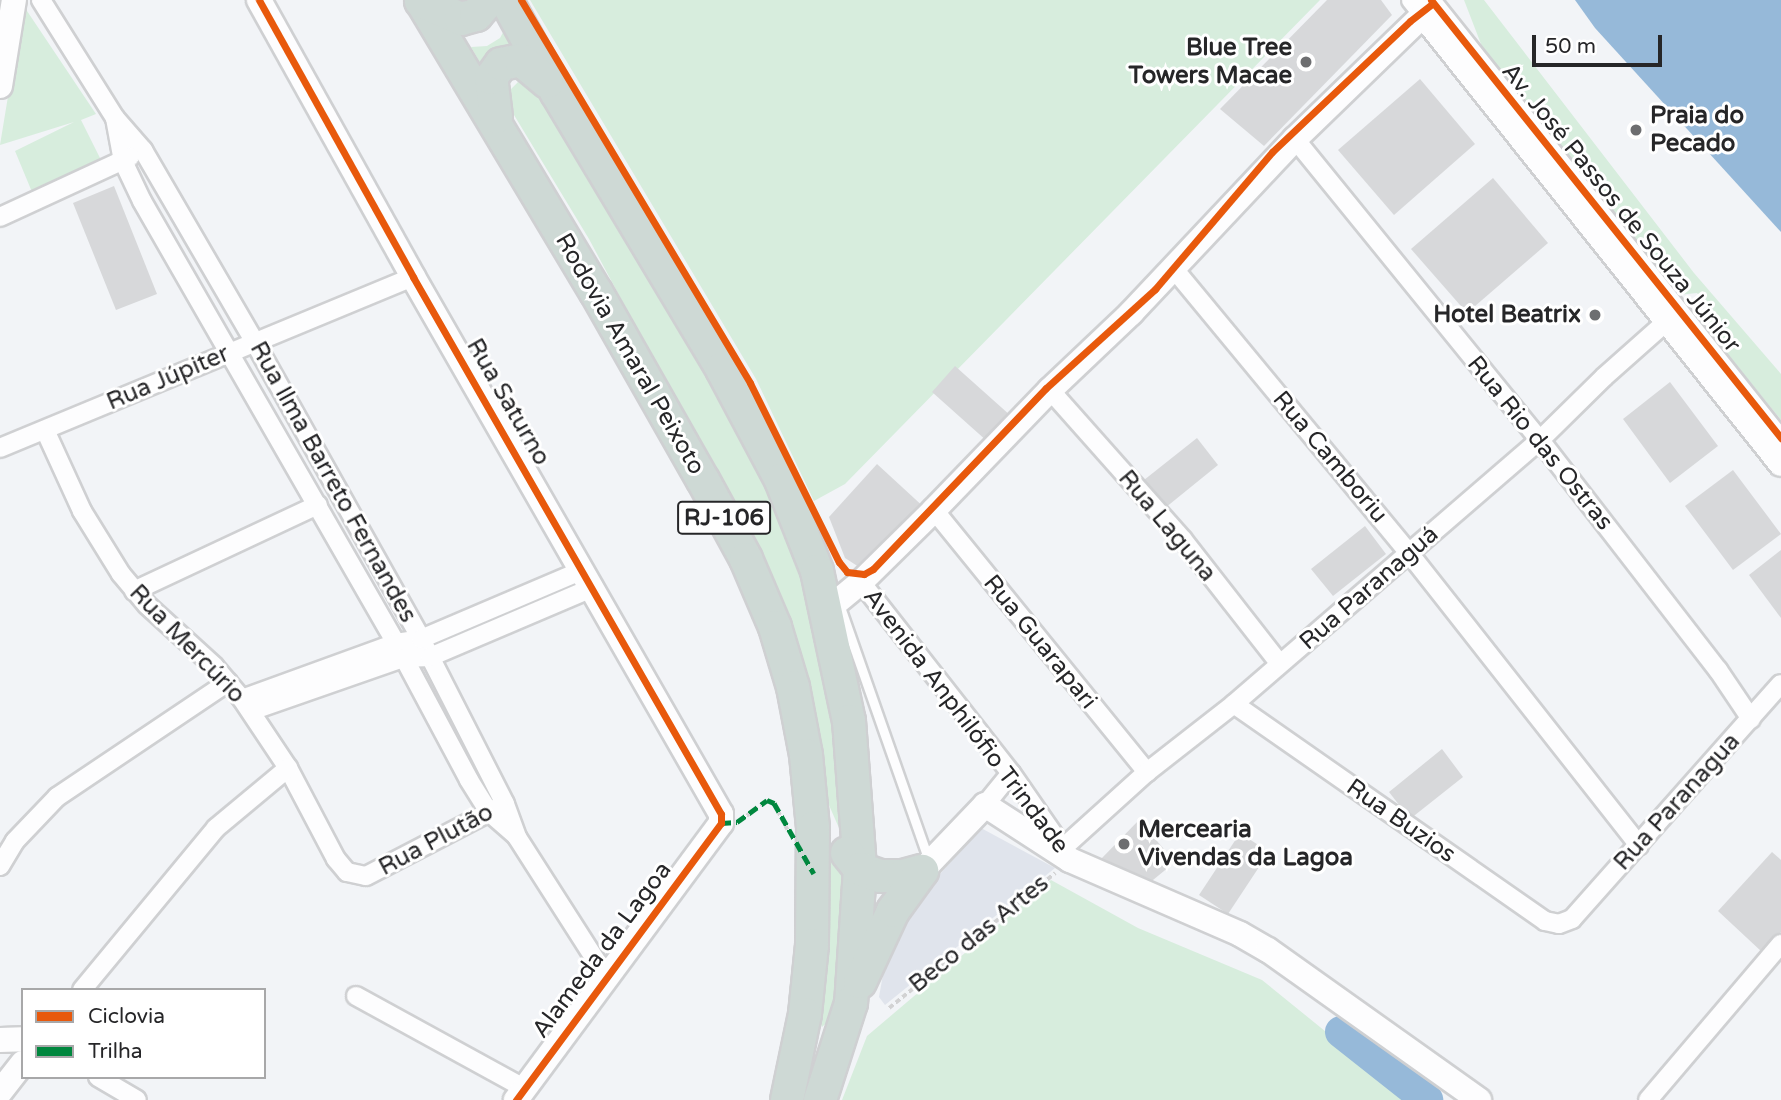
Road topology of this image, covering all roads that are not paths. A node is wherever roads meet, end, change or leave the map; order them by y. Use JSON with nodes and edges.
{"nodes":[{"id":1,"x":14,"y":0,"type":"edge"},
{"id":2,"x":41,"y":0,"type":"edge"},
{"id":3,"x":258,"y":0,"type":"edge"},
{"id":4,"x":421,"y":0,"type":"edge"},
{"id":5,"x":489,"y":0,"type":"edge"},
{"id":6,"x":506,"y":0,"type":"edge"},
{"id":7,"x":1422,"y":5,"type":"edge"},
{"id":8,"x":1,"y":71,"type":"edge"},
{"id":9,"x":557,"y":93,"type":"junction"},
{"id":10,"x":115,"y":118,"type":"junction"},
{"id":11,"x":497,"y":126,"type":"junction"},
{"id":12,"x":1295,"y":139,"type":"junction"},
{"id":13,"x":143,"y":150,"type":"junction"},
{"id":14,"x":122,"y":161,"type":"junction"},
{"id":15,"x":0,"y":217,"type":"edge"},
{"id":16,"x":1174,"y":269,"type":"junction"},
{"id":17,"x":413,"y":277,"type":"junction"},
{"id":18,"x":1667,"y":321,"type":"junction"},
{"id":19,"x":254,"y":341,"type":"junction"},
{"id":20,"x":230,"y":352,"type":"junction"},
{"id":21,"x":1050,"y":390,"type":"junction"},
{"id":22,"x":45,"y":430,"type":"junction"},
{"id":23,"x":1781,"y":439,"type":"edge"},
{"id":24,"x":1540,"y":440,"type":"junction"},
{"id":25,"x":0,"y":448,"type":"edge"},
{"id":26,"x":1781,"y":464,"type":"edge"},
{"id":27,"x":318,"y":505,"type":"junction"},
{"id":28,"x":934,"y":510,"type":"junction"},
{"id":29,"x":1409,"y":553,"type":"junction"},
{"id":30,"x":588,"y":578,"type":"junction"},
{"id":31,"x":861,"y":582,"type":"junction"},
{"id":32,"x":134,"y":591,"type":"junction"},
{"id":33,"x":833,"y":605,"type":"junction"},
{"id":34,"x":421,"y":639,"type":"junction"},
{"id":35,"x":400,"y":651,"type":"junction"},
{"id":36,"x":430,"y":657,"type":"junction"},
{"id":37,"x":1280,"y":664,"type":"junction"},
{"id":38,"x":228,"y":682,"type":"junction"},
{"id":39,"x":1781,"y":684,"type":"edge"},
{"id":40,"x":1234,"y":704,"type":"junction"},
{"id":41,"x":247,"y":705,"type":"junction"},
{"id":42,"x":1751,"y":719,"type":"junction"},
{"id":43,"x":806,"y":755,"type":"junction"},
{"id":44,"x":288,"y":768,"type":"junction"},
{"id":45,"x":1147,"y":772,"type":"junction"},
{"id":46,"x":1011,"y":773,"type":"junction"},
{"id":47,"x":985,"y":804,"type":"junction"},
{"id":48,"x":497,"y":808,"type":"junction"},
{"id":49,"x":721,"y":823,"type":"joint"},
{"id":50,"x":1639,"y":845,"type":"junction"},
{"id":51,"x":1065,"y":859,"type":"junction"},
{"id":52,"x":0,"y":866,"type":"edge"},
{"id":53,"x":926,"y":867,"type":"junction"},
{"id":54,"x":860,"y":869,"type":"junction"},
{"id":55,"x":366,"y":876,"type":"joint"},
{"id":56,"x":1572,"y":919,"type":"joint"},
{"id":57,"x":1781,"y":944,"type":"edge"},
{"id":58,"x":606,"y":976,"type":"junction"},
{"id":59,"x":84,"y":988,"type":"edge"},
{"id":60,"x":356,"y":996,"type":"dead end"},
{"id":61,"x":851,"y":1003,"type":"junction"},
{"id":62,"x":21,"y":1039,"type":"edge"},
{"id":63,"x":0,"y":1040,"type":"edge"},
{"id":64,"x":21,"y":1066,"type":"edge"},
{"id":65,"x":101,"y":1079,"type":"edge"},
{"id":66,"x":0,"y":1092,"type":"edge"},
{"id":67,"x":520,"y":1094,"type":"edge"},
{"id":68,"x":137,"y":1100,"type":"edge"},
{"id":69,"x":788,"y":1100,"type":"edge"},
{"id":70,"x":820,"y":1100,"type":"edge"},
{"id":71,"x":1479,"y":1100,"type":"edge"},
{"id":72,"x":1648,"y":1100,"type":"edge"}],
"edges":[{"from":1,"to":8,"type":"street"},
{"from":2,"to":10,"type":"street","name":"Rua Ilma Barreto Fernandes"},
{"from":3,"to":17,"type":"street","name":"Rua Saturno"},
{"from":4,"to":5,"type":"highway"},
{"from":4,"to":11,"type":"highway","name":"Rodovia Amaral Peixoto","number":"RJ-106"},
{"from":6,"to":9,"type":"highway","number":"RJ-106"},
{"from":7,"to":12,"type":"street"},
{"from":7,"to":18,"type":"street"},
{"from":7,"to":23,"type":"street","name":"Av. José Passos de Souza Júnior"},
{"from":9,"to":11,"type":"highway"},
{"from":9,"to":33,"type":"highway","number":"RJ-106"},
{"from":10,"to":13,"type":"street","name":"Rua Ilma Barreto Fernandes"},
{"from":10,"to":14,"type":"street"},
{"from":11,"to":43,"type":"highway","name":"Rodovia Amaral Peixoto","number":"RJ-106"},
{"from":12,"to":16,"type":"street"},
{"from":12,"to":24,"type":"street","name":"Rua Rio das Ostras"},
{"from":13,"to":14,"type":"street"},
{"from":13,"to":19,"type":"street","name":"Rua Ilma Barreto Fernandes"},
{"from":14,"to":15,"type":"street"},
{"from":14,"to":20,"type":"street","name":"Rua Ilma Barreto Fernandes"},
{"from":16,"to":21,"type":"street"},
{"from":16,"to":29,"type":"street","name":"Rua Camboriu"},
{"from":17,"to":19,"type":"street","name":"Rua Júpiter"},
{"from":17,"to":30,"type":"street","name":"Rua Saturno"},
{"from":18,"to":24,"type":"street","name":"Rua Paranaguá"},
{"from":18,"to":26,"type":"street"},
{"from":19,"to":20,"type":"street","name":"Rua Júpiter"},
{"from":19,"to":34,"type":"street","name":"Rua Ilma Barreto Fernandes"},
{"from":20,"to":22,"type":"street","name":"Rua Júpiter"},
{"from":20,"to":27,"type":"street","name":"Rua Ilma Barreto Fernandes"},
{"from":21,"to":28,"type":"street"},
{"from":21,"to":37,"type":"street","name":"Rua Laguna"},
{"from":22,"to":25,"type":"street","name":"Rua Júpiter"},
{"from":22,"to":32,"type":"street","name":"Rua Mercúrio"},
{"from":24,"to":29,"type":"street","name":"Rua Paranaguá"},
{"from":24,"to":42,"type":"street","name":"Rua Rio das Ostras"},
{"from":27,"to":32,"type":"street"},
{"from":27,"to":35,"type":"street","name":"Rua Ilma Barreto Fernandes"},
{"from":28,"to":31,"type":"street"},
{"from":28,"to":45,"type":"street","name":"Rua Guarapari"},
{"from":29,"to":37,"type":"street","name":"Rua Paranaguá"},
{"from":29,"to":50,"type":"street","name":"Rua Camboriu"},
{"from":30,"to":34,"type":"street"},
{"from":30,"to":36,"type":"street"},
{"from":30,"to":49,"type":"street","name":"Rua Saturno"},
{"from":31,"to":33,"type":"street"},
{"from":31,"to":46,"type":"street","name":"Avenida Anphilófio Trindade"},
{"from":32,"to":38,"type":"street","name":"Rua Mercúrio"},
{"from":33,"to":53,"type":"lane"},
{"from":33,"to":54,"type":"highway","number":"RJ-106"},
{"from":34,"to":35,"type":"street"},
{"from":34,"to":36,"type":"street","name":"Rua Ilma Barreto Fernandes"},
{"from":35,"to":36,"type":"street"},
{"from":35,"to":41,"type":"street"},
{"from":35,"to":48,"type":"street","name":"Rua Ilma Barreto Fernandes"},
{"from":36,"to":48,"type":"street","name":"Rua Ilma Barreto Fernandes"},
{"from":37,"to":40,"type":"street","name":"Rua Paranaguá"},
{"from":38,"to":41,"type":"street","name":"Rua Mercúrio"},
{"from":38,"to":52,"type":"street"},
{"from":39,"to":42,"type":"street","name":"Rua Paranagua"},
{"from":40,"to":45,"type":"street","name":"Rua Paranaguá"},
{"from":40,"to":56,"type":"street","name":"Rua Buzios"},
{"from":41,"to":44,"type":"street","name":"Rua Mercúrio"},
{"from":42,"to":50,"type":"street","name":"Rua Paranagua"},
{"from":43,"to":54,"type":"highway"},
{"from":43,"to":69,"type":"highway","name":"Rodovia Amaral Peixoto","number":"RJ-106"},
{"from":44,"to":55,"type":"street","name":"Rua Mercúrio"},
{"from":44,"to":59,"type":"street"},
{"from":45,"to":51,"type":"street","name":"Rua Paranaguá"},
{"from":46,"to":47,"type":"street"},
{"from":46,"to":51,"type":"street","name":"Avenida Anphilófio Trindade"},
{"from":47,"to":51,"type":"street"},
{"from":47,"to":53,"type":"street"},
{"from":48,"to":55,"type":"street","name":"Rua Plutão"},
{"from":48,"to":58,"type":"street","name":"Rua Ilma Barreto Fernandes"},
{"from":49,"to":58,"type":"street","name":"Alameda da Lagoa"},
{"from":50,"to":56,"type":"street","name":"Rua Paranagua"},
{"from":51,"to":71,"type":"street"},
{"from":53,"to":54,"type":"highway"},
{"from":53,"to":61,"type":"highway"},
{"from":54,"to":61,"type":"highway","number":"RJ-106"},
{"from":57,"to":72,"type":"street"},
{"from":58,"to":67,"type":"street","name":"Alameda da Lagoa"},
{"from":60,"to":67,"type":"street"},
{"from":61,"to":70,"type":"highway","number":"RJ-106"},
{"from":62,"to":63,"type":"street"},
{"from":64,"to":66,"type":"street"},
{"from":65,"to":68,"type":"street"}]}
